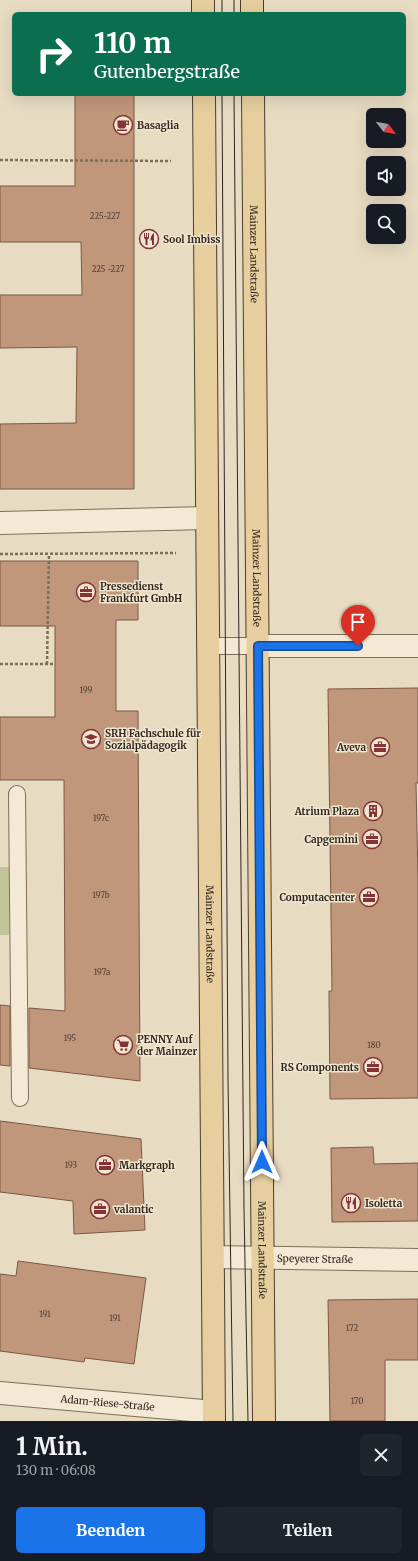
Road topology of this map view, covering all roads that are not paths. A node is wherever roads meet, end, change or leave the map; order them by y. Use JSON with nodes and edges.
{"nodes":[{"id":1,"x":203,"y":0,"type":"edge"},
{"id":2,"x":252,"y":0,"type":"edge"},
{"id":3,"x":203,"y":12,"type":"edge"},
{"id":4,"x":252,"y":12,"type":"edge"},
{"id":5,"x":204,"y":96,"type":"edge"},
{"id":6,"x":253,"y":96,"type":"edge"},
{"id":7,"x":207,"y":518,"type":"junction"},
{"id":8,"x":0,"y":523,"type":"edge"},
{"id":9,"x":208,"y":646,"type":"junction"},
{"id":10,"x":258,"y":646,"type":"junction"},
{"id":11,"x":418,"y":646,"type":"edge"},
{"id":12,"x":17,"y":794,"type":"dead end"},
{"id":13,"x":20,"y":1098,"type":"dead end"},
{"id":14,"x":213,"y":1257,"type":"junction"},
{"id":15,"x":263,"y":1258,"type":"junction"},
{"id":16,"x":418,"y":1260,"type":"edge"},
{"id":17,"x":0,"y":1392,"type":"edge"},
{"id":18,"x":214,"y":1417,"type":"edge"},
{"id":19,"x":264,"y":1421,"type":"edge"}],
"edges":[{"from":1,"to":3,"type":"main road"},
{"from":2,"to":4,"type":"main road"},
{"from":5,"to":7,"type":"main road","name":"Mainzer Landstraße"},
{"from":6,"to":10,"type":"main road","name":"Mainzer Landstraße"},
{"from":7,"to":8,"type":"street"},
{"from":7,"to":9,"type":"main road","name":"Mainzer Landstraße"},
{"from":9,"to":10,"type":"lane"},
{"from":9,"to":14,"type":"main road","name":"Mainzer Landstraße"},
{"from":10,"to":11,"type":"street"},
{"from":10,"to":15,"type":"main road","name":"Mainzer Landstraße"},
{"from":12,"to":13,"type":"lane"},
{"from":14,"to":15,"type":"street","name":"Speyerer Straße"},
{"from":14,"to":18,"type":"main road","name":"Mainzer Landstraße"},
{"from":15,"to":16,"type":"street","name":"Speyerer Straße"},
{"from":15,"to":19,"type":"main road","name":"Mainzer Landstraße"},
{"from":17,"to":18,"type":"street","name":"Adam-Riese-Straße"}]}
